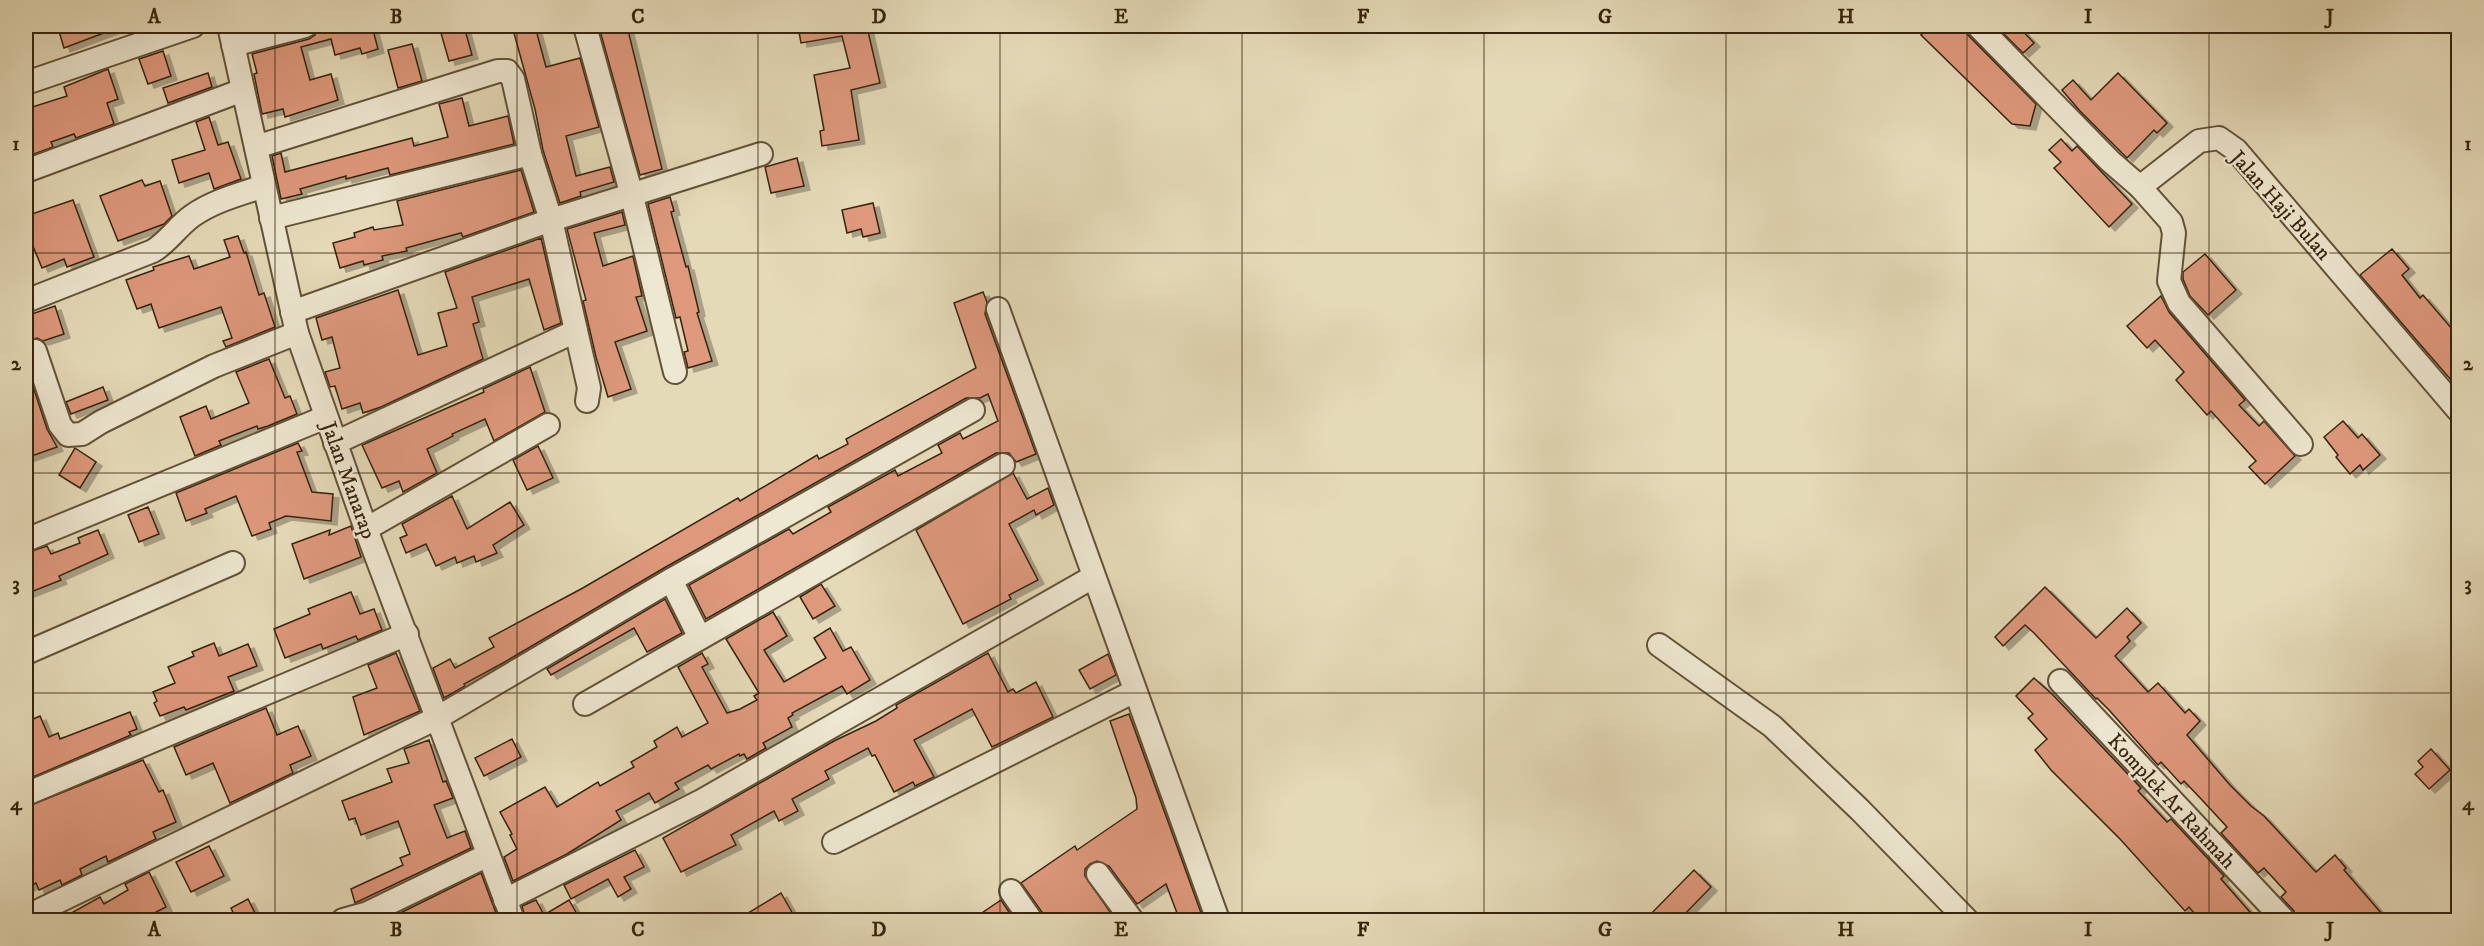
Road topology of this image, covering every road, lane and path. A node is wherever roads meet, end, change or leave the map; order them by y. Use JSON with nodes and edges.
{"nodes":[{"id":1,"x":193,"y":26,"type":"edge"},
{"id":2,"x":304,"y":26,"type":"edge"},
{"id":3,"x":1978,"y":26,"type":"edge"},
{"id":4,"x":586,"y":30,"type":"dead end"},
{"id":5,"x":231,"y":35,"type":"edge"},
{"id":6,"x":26,"y":83,"type":"edge"},
{"id":7,"x":243,"y":90,"type":"junction"},
{"id":8,"x":256,"y":147,"type":"junction"},
{"id":9,"x":530,"y":154,"type":"junction"},
{"id":10,"x":761,"y":154,"type":"dead end"},
{"id":11,"x":26,"y":171,"type":"edge"},
{"id":12,"x":264,"y":186,"type":"junction"},
{"id":13,"x":2140,"y":187,"type":"junction"},
{"id":14,"x":632,"y":196,"type":"junction"},
{"id":15,"x":271,"y":218,"type":"junction"},
{"id":16,"x":551,"y":220,"type":"junction"},
{"id":17,"x":26,"y":301,"type":"edge"},
{"id":18,"x":998,"y":309,"type":"dead end"},
{"id":19,"x":295,"y":323,"type":"junction"},
{"id":20,"x":576,"y":331,"type":"junction"},
{"id":21,"x":35,"y":351,"type":"dead end"},
{"id":22,"x":675,"y":372,"type":"dead end"},
{"id":23,"x":587,"y":401,"type":"dead end"},
{"id":24,"x":974,"y":410,"type":"dead end"},
{"id":25,"x":2458,"y":410,"type":"edge"},
{"id":26,"x":326,"y":417,"type":"junction"},
{"id":27,"x":548,"y":425,"type":"dead end"},
{"id":28,"x":335,"y":443,"type":"junction"},
{"id":29,"x":2301,"y":444,"type":"dead end"},
{"id":30,"x":1003,"y":465,"type":"dead end"},
{"id":31,"x":366,"y":529,"type":"junction"},
{"id":32,"x":26,"y":540,"type":"edge"},
{"id":33,"x":233,"y":564,"type":"dead end"},
{"id":34,"x":1093,"y":577,"type":"junction"},
{"id":35,"x":671,"y":580,"type":"junction"},
{"id":36,"x":407,"y":634,"type":"junction"},
{"id":37,"x":700,"y":638,"type":"junction"},
{"id":38,"x":1659,"y":645,"type":"dead end"},
{"id":39,"x":26,"y":653,"type":"edge"},
{"id":40,"x":2060,"y":681,"type":"dead end"},
{"id":41,"x":1135,"y":691,"type":"junction"},
{"id":42,"x":585,"y":704,"type":"dead end"},
{"id":43,"x":437,"y":718,"type":"junction"},
{"id":44,"x":26,"y":794,"type":"edge"},
{"id":45,"x":834,"y":842,"type":"dead end"},
{"id":46,"x":488,"y":855,"type":"junction"},
{"id":47,"x":1098,"y":874,"type":"dead end"},
{"id":48,"x":1011,"y":891,"type":"dead end"},
{"id":49,"x":509,"y":910,"type":"edge"},
{"id":50,"x":26,"y":917,"type":"edge"},
{"id":51,"x":343,"y":921,"type":"edge"},
{"id":52,"x":1030,"y":921,"type":"edge"},
{"id":53,"x":1132,"y":921,"type":"edge"},
{"id":54,"x":1218,"y":921,"type":"edge"},
{"id":55,"x":1966,"y":921,"type":"edge"},
{"id":56,"x":2284,"y":921,"type":"edge"}],
"edges":[{"from":1,"to":6,"type":"street"},
{"from":2,"to":5,"type":"street"},
{"from":3,"to":13,"type":"street"},
{"from":4,"to":14,"type":"street"},
{"from":5,"to":7,"type":"street","name":"Jalan Manarap"},
{"from":7,"to":8,"type":"street","name":"Jalan Manarap"},
{"from":7,"to":11,"type":"street"},
{"from":8,"to":9,"type":"street"},
{"from":8,"to":12,"type":"street","name":"Jalan Manarap"},
{"from":9,"to":15,"type":"street"},
{"from":9,"to":16,"type":"street"},
{"from":10,"to":14,"type":"street"},
{"from":12,"to":15,"type":"street","name":"Jalan Manarap"},
{"from":12,"to":17,"type":"street"},
{"from":13,"to":25,"type":"street","name":"Jalan Haji Bulan"},
{"from":13,"to":29,"type":"street"},
{"from":14,"to":16,"type":"street"},
{"from":14,"to":22,"type":"street"},
{"from":15,"to":19,"type":"street","name":"Jalan Manarap"},
{"from":16,"to":19,"type":"street"},
{"from":16,"to":20,"type":"street"},
{"from":18,"to":34,"type":"street"},
{"from":19,"to":21,"type":"street"},
{"from":19,"to":26,"type":"street","name":"Jalan Manarap"},
{"from":20,"to":23,"type":"street"},
{"from":20,"to":28,"type":"street"},
{"from":24,"to":35,"type":"street"},
{"from":26,"to":28,"type":"street","name":"Jalan Manarap"},
{"from":26,"to":32,"type":"street"},
{"from":27,"to":31,"type":"street"},
{"from":28,"to":31,"type":"street","name":"Jalan Manarap"},
{"from":30,"to":37,"type":"street"},
{"from":31,"to":36,"type":"street","name":"Jalan Manarap"},
{"from":33,"to":39,"type":"street"},
{"from":34,"to":41,"type":"street"},
{"from":34,"to":49,"type":"street"},
{"from":35,"to":37,"type":"street"},
{"from":35,"to":43,"type":"street"},
{"from":36,"to":43,"type":"street","name":"Jalan Manarap"},
{"from":36,"to":44,"type":"street"},
{"from":37,"to":42,"type":"street"},
{"from":38,"to":55,"type":"street"},
{"from":40,"to":56,"type":"street","name":"Komplek Ar Rahmah"},
{"from":41,"to":45,"type":"street"},
{"from":41,"to":54,"type":"street"},
{"from":43,"to":46,"type":"street","name":"Jalan Manarap"},
{"from":43,"to":50,"type":"street"},
{"from":46,"to":49,"type":"street","name":"Jalan Manarap"},
{"from":46,"to":51,"type":"street"},
{"from":47,"to":53,"type":"street"},
{"from":48,"to":52,"type":"street"}]}
